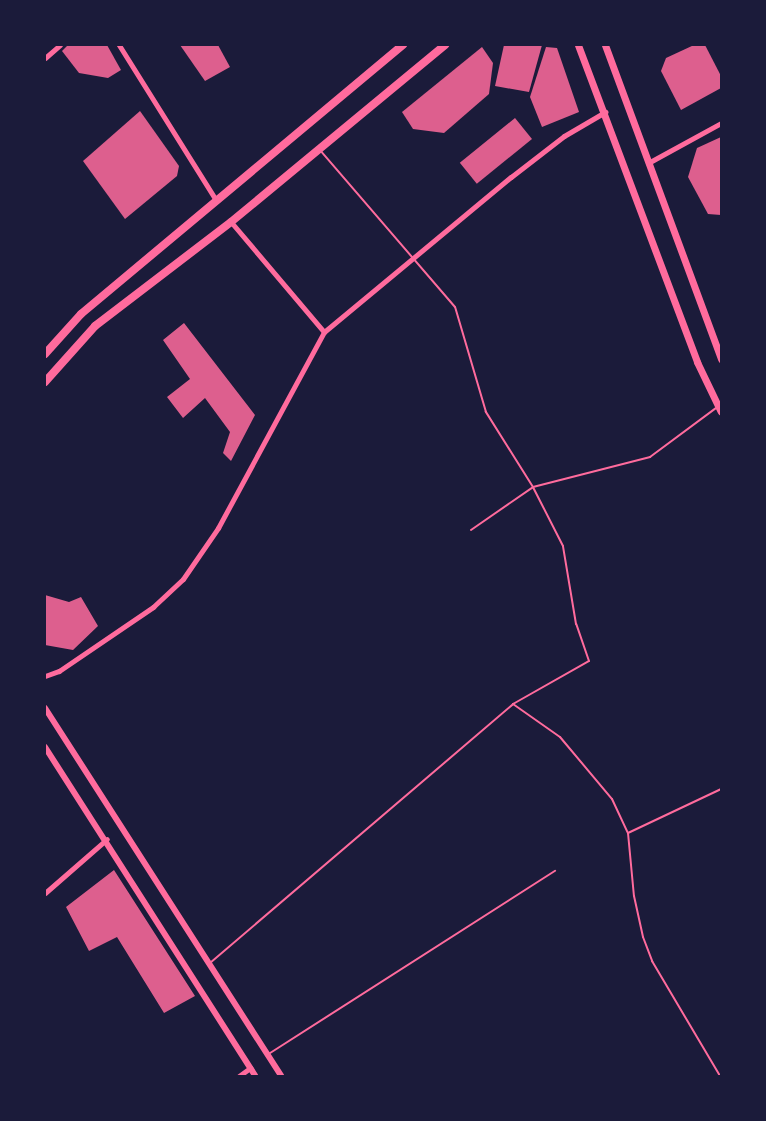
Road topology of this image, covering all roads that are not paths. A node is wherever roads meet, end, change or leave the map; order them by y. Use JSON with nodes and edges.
{"nodes":[{"id":1,"x":60,"y":45,"type":"edge"},
{"id":2,"x":119,"y":45,"type":"edge"},
{"id":3,"x":403,"y":45,"type":"edge"},
{"id":4,"x":445,"y":45,"type":"edge"},
{"id":5,"x":578,"y":45,"type":"edge"},
{"id":6,"x":605,"y":45,"type":"edge"},
{"id":7,"x":45,"y":58,"type":"edge"},
{"id":8,"x":605,"y":112,"type":"junction"},
{"id":9,"x":721,"y":123,"type":"edge"},
{"id":10,"x":319,"y":149,"type":"junction"},
{"id":11,"x":648,"y":163,"type":"junction"},
{"id":12,"x":216,"y":200,"type":"junction"},
{"id":13,"x":231,"y":222,"type":"junction"},
{"id":14,"x":412,"y":259,"type":"junction"},
{"id":15,"x":324,"y":332,"type":"junction"},
{"id":16,"x":45,"y":354,"type":"edge"},
{"id":17,"x":721,"y":359,"type":"edge"},
{"id":18,"x":45,"y":382,"type":"edge"},
{"id":19,"x":719,"y":410,"type":"edge"},
{"id":20,"x":533,"y":487,"type":"junction"},
{"id":21,"x":471,"y":530,"type":"dead end"},
{"id":22,"x":45,"y":676,"type":"edge"},
{"id":23,"x":513,"y":704,"type":"junction"},
{"id":24,"x":45,"y":708,"type":"edge"},
{"id":25,"x":45,"y":747,"type":"edge"},
{"id":26,"x":721,"y":789,"type":"edge"},
{"id":27,"x":628,"y":833,"type":"junction"},
{"id":28,"x":107,"y":839,"type":"junction"},
{"id":29,"x":555,"y":871,"type":"dead end"},
{"id":30,"x":45,"y":893,"type":"edge"},
{"id":31,"x":209,"y":963,"type":"junction"},
{"id":32,"x":267,"y":1054,"type":"junction"},
{"id":33,"x":250,"y":1068,"type":"junction"},
{"id":34,"x":238,"y":1076,"type":"edge"},
{"id":35,"x":255,"y":1076,"type":"edge"},
{"id":36,"x":281,"y":1076,"type":"edge"},
{"id":37,"x":720,"y":1076,"type":"edge"}],
"edges":[{"from":1,"to":7,"type":"street"},
{"from":2,"to":12,"type":"street"},
{"from":3,"to":12,"type":"highway"},
{"from":4,"to":10,"type":"highway"},
{"from":5,"to":8,"type":"main road"},
{"from":6,"to":11,"type":"main road"},
{"from":8,"to":14,"type":"street"},
{"from":8,"to":19,"type":"main road"},
{"from":9,"to":11,"type":"street"},
{"from":10,"to":13,"type":"highway"},
{"from":10,"to":14,"type":"lane"},
{"from":11,"to":17,"type":"main road"},
{"from":12,"to":16,"type":"highway"},
{"from":13,"to":15,"type":"street"},
{"from":13,"to":18,"type":"highway"},
{"from":14,"to":15,"type":"street"},
{"from":14,"to":20,"type":"lane"},
{"from":15,"to":22,"type":"street"},
{"from":19,"to":20,"type":"lane"},
{"from":20,"to":21,"type":"lane"},
{"from":20,"to":23,"type":"lane"},
{"from":23,"to":27,"type":"lane"},
{"from":23,"to":31,"type":"lane"},
{"from":24,"to":31,"type":"main road"},
{"from":25,"to":28,"type":"main road"},
{"from":26,"to":27,"type":"lane"},
{"from":27,"to":37,"type":"lane"},
{"from":28,"to":30,"type":"street"},
{"from":28,"to":33,"type":"main road"},
{"from":29,"to":32,"type":"lane"},
{"from":31,"to":32,"type":"main road"},
{"from":32,"to":36,"type":"main road"},
{"from":33,"to":34,"type":"street"},
{"from":33,"to":35,"type":"main road"}]}
